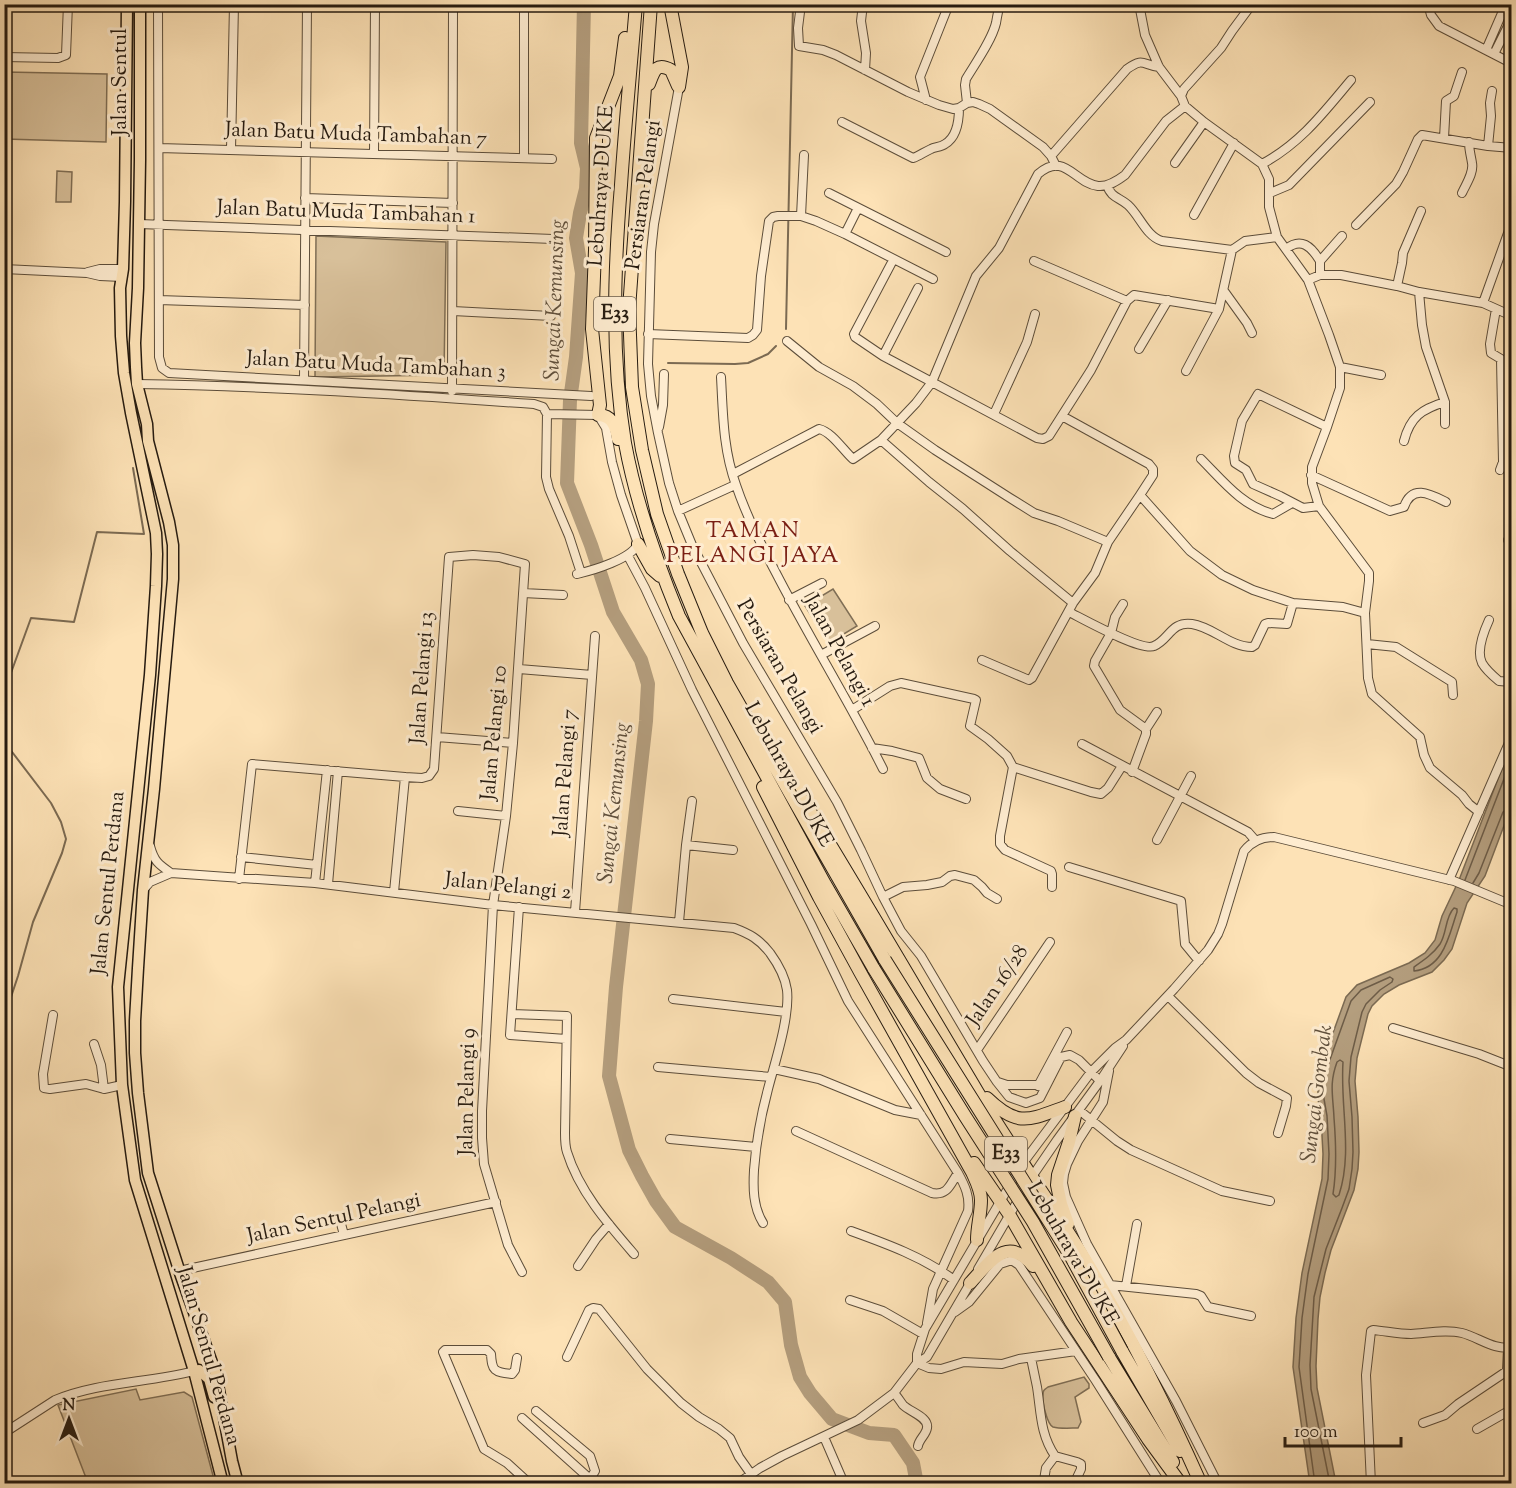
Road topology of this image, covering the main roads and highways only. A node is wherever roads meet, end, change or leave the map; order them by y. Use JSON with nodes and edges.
{"nodes":[{"id":1,"x":127,"y":4,"type":"edge"},
{"id":2,"x":140,"y":4,"type":"edge"},
{"id":3,"x":630,"y":4,"type":"edge"},
{"id":4,"x":636,"y":4,"type":"edge"},
{"id":5,"x":651,"y":4,"type":"edge"},
{"id":6,"x":670,"y":4,"type":"edge"},
{"id":7,"x":645,"y":95,"type":"junction"},
{"id":8,"x":125,"y":202,"type":"junction"},
{"id":9,"x":139,"y":224,"type":"junction"},
{"id":10,"x":124,"y":243,"type":"junction"},
{"id":11,"x":138,"y":261,"type":"junction"},
{"id":12,"x":124,"y":273,"type":"junction"},
{"id":13,"x":138,"y":288,"type":"junction"},
{"id":14,"x":642,"y":516,"type":"junction"},
{"id":15,"x":156,"y":533,"type":"junction"},
{"id":16,"x":638,"y":544,"type":"road end"},
{"id":17,"x":171,"y":553,"type":"junction"},
{"id":18,"x":157,"y":571,"type":"junction"},
{"id":19,"x":664,"y":579,"type":"junction"},
{"id":20,"x":719,"y":691,"type":"junction"},
{"id":21,"x":744,"y":712,"type":"junction"},
{"id":22,"x":120,"y":1055,"type":"junction"},
{"id":23,"x":135,"y":1076,"type":"junction"},
{"id":24,"x":922,"y":1081,"type":"junction"},
{"id":25,"x":972,"y":1082,"type":"junction"},
{"id":26,"x":124,"y":1102,"type":"junction"},
{"id":27,"x":1065,"y":1107,"type":"road end"},
{"id":28,"x":1077,"y":1113,"type":"road end"},
{"id":29,"x":977,"y":1240,"type":"road end"},
{"id":30,"x":1076,"y":1244,"type":"junction"},
{"id":31,"x":1045,"y":1278,"type":"junction"},
{"id":32,"x":970,"y":1283,"type":"road end"},
{"id":33,"x":196,"y":1315,"type":"junction"},
{"id":34,"x":196,"y":1370,"type":"junction"},
{"id":35,"x":232,"y":1461,"type":"junction"},
{"id":36,"x":223,"y":1484,"type":"edge"},
{"id":37,"x":237,"y":1484,"type":"edge"},
{"id":38,"x":1181,"y":1484,"type":"edge"},
{"id":39,"x":1186,"y":1484,"type":"edge"},
{"id":40,"x":1200,"y":1484,"type":"edge"}],
"edges":[{"from":1,"to":8,"type":"main road","name":"Jalan Sentul"},
{"from":2,"to":9,"type":"main road","name":"Jalan Sentul"},
{"from":3,"to":14,"type":"highway"},
{"from":4,"to":14,"type":"highway","name":"Lebuhraya DUKE","number":"E33"},
{"from":5,"to":7,"type":"highway","name":"Lebuhraya DUKE","number":"E33"},
{"from":6,"to":7,"type":"highway"},
{"from":7,"to":21,"type":"highway","name":"Lebuhraya DUKE","number":"E33"},
{"from":8,"to":9,"type":"main road"},
{"from":8,"to":10,"type":"main road","name":"Jalan Sentul Perdana"},
{"from":9,"to":10,"type":"main road"},
{"from":9,"to":11,"type":"main road","name":"Jalan Sentul"},
{"from":10,"to":12,"type":"main road","name":"Jalan Sentul Perdana"},
{"from":11,"to":12,"type":"main road"},
{"from":11,"to":13,"type":"main road"},
{"from":12,"to":13,"type":"main road"},
{"from":12,"to":15,"type":"main road","name":"Jalan Sentul Perdana"},
{"from":13,"to":17,"type":"main road","name":"Jalan Sentul Perdana"},
{"from":14,"to":19,"type":"highway","name":"Lebuhraya DUKE","number":"E33"},
{"from":15,"to":17,"type":"main road"},
{"from":15,"to":18,"type":"main road","name":"Jalan Sentul Perdana"},
{"from":16,"to":19,"type":"highway"},
{"from":17,"to":18,"type":"main road"},
{"from":17,"to":23,"type":"main road","name":"Jalan Sentul Perdana"},
{"from":18,"to":22,"type":"main road","name":"Jalan Sentul Perdana"},
{"from":19,"to":20,"type":"highway","name":"Lebuhraya DUKE","number":"E33"},
{"from":20,"to":24,"type":"highway"},
{"from":20,"to":39,"type":"highway","name":"Lebuhraya DUKE","number":"E33","bridge":true},
{"from":21,"to":25,"type":"highway"},
{"from":21,"to":40,"type":"highway","name":"Lebuhraya DUKE","number":"E33","bridge":true},
{"from":22,"to":23,"type":"main road"},
{"from":22,"to":26,"type":"main road","name":"Jalan Sentul Perdana"},
{"from":23,"to":26,"type":"main road"},
{"from":23,"to":33,"type":"main road","name":"Jalan Sentul Perdana"},
{"from":24,"to":29,"type":"highway"},
{"from":24,"to":31,"type":"highway"},
{"from":25,"to":27,"type":"highway"},
{"from":25,"to":30,"type":"highway"},
{"from":26,"to":34,"type":"main road","name":"Jalan Sentul Perdana"},
{"from":28,"to":30,"type":"highway"},
{"from":30,"to":40,"type":"highway"},
{"from":31,"to":32,"type":"highway"},
{"from":31,"to":38,"type":"highway"},
{"from":33,"to":34,"type":"main road"},
{"from":33,"to":35,"type":"main road","name":"Jalan Sentul Perdana"},
{"from":34,"to":35,"type":"main road"},
{"from":34,"to":36,"type":"main road","name":"Jalan Sentul Perdana"},
{"from":35,"to":37,"type":"main road","name":"Jalan Sentul Perdana"}]}
